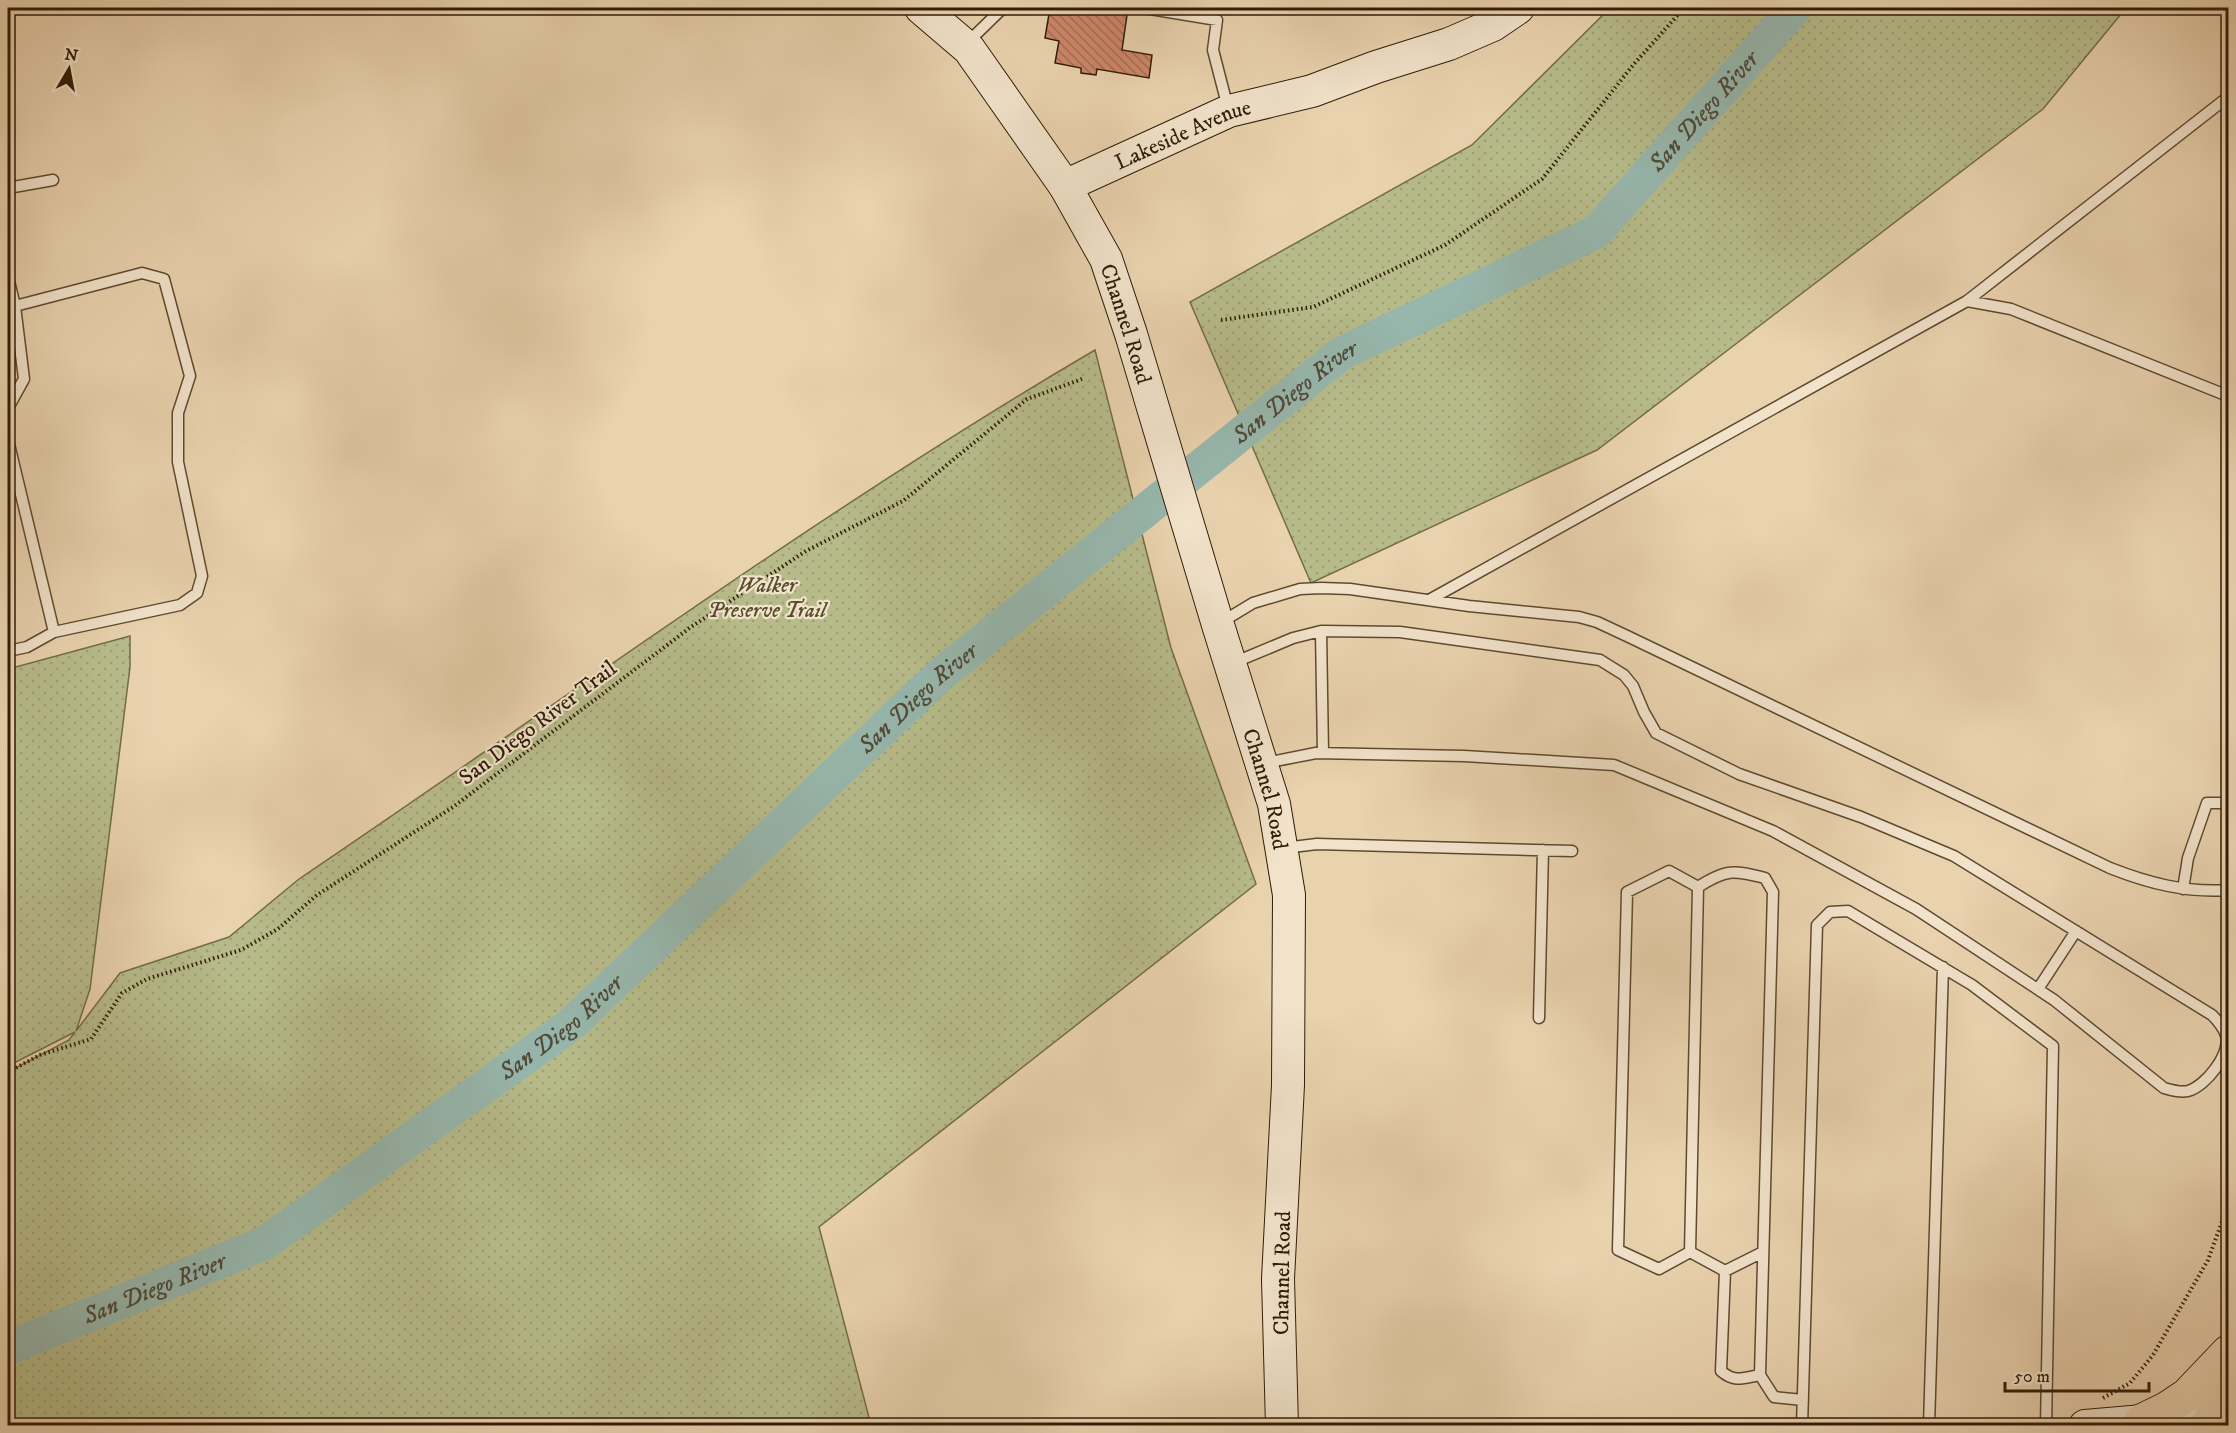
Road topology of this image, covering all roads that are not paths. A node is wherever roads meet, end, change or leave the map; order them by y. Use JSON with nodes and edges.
{"nodes":[{"id":1,"x":921,"y":8,"type":"edge"},
{"id":2,"x":1003,"y":8,"type":"edge"},
{"id":3,"x":1144,"y":8,"type":"edge"},
{"id":4,"x":1518,"y":8,"type":"edge"},
{"id":5,"x":964,"y":45,"type":"junction"},
{"id":6,"x":2229,"y":97,"type":"edge"},
{"id":7,"x":1229,"y":111,"type":"junction"},
{"id":8,"x":53,"y":180,"type":"dead end"},
{"id":9,"x":1065,"y":186,"type":"junction"},
{"id":10,"x":8,"y":188,"type":"edge"},
{"id":11,"x":8,"y":284,"type":"edge"},
{"id":12,"x":1967,"y":301,"type":"junction"},
{"id":13,"x":15,"y":306,"type":"junction"},
{"id":14,"x":2229,"y":396,"type":"edge"},
{"id":15,"x":8,"y":408,"type":"edge"},
{"id":16,"x":8,"y":440,"type":"edge"},
{"id":17,"x":1428,"y":600,"type":"junction"},
{"id":18,"x":1218,"y":625,"type":"junction"},
{"id":19,"x":1321,"y":631,"type":"junction"},
{"id":20,"x":54,"y":632,"type":"junction"},
{"id":21,"x":8,"y":651,"type":"edge"},
{"id":22,"x":1230,"y":664,"type":"junction"},
{"id":23,"x":1323,"y":753,"type":"junction"},
{"id":24,"x":1261,"y":764,"type":"junction"},
{"id":25,"x":2229,"y":803,"type":"edge"},
{"id":26,"x":1281,"y":849,"type":"junction"},
{"id":27,"x":1543,"y":850,"type":"junction"},
{"id":28,"x":1572,"y":851,"type":"dead end"},
{"id":29,"x":1698,"y":887,"type":"junction"},
{"id":30,"x":2183,"y":889,"type":"junction"},
{"id":31,"x":2229,"y":890,"type":"edge"},
{"id":32,"x":2076,"y":931,"type":"junction"},
{"id":33,"x":1943,"y":967,"type":"junction"},
{"id":34,"x":2038,"y":989,"type":"junction"},
{"id":35,"x":1539,"y":1018,"type":"dead end"},
{"id":36,"x":1690,"y":1252,"type":"junction"},
{"id":37,"x":1763,"y":1252,"type":"junction"},
{"id":38,"x":1725,"y":1271,"type":"junction"},
{"id":39,"x":2229,"y":1352,"type":"edge"},
{"id":40,"x":1760,"y":1375,"type":"junction"},
{"id":41,"x":1803,"y":1400,"type":"junction"},
{"id":42,"x":2090,"y":1414,"type":"edge"},
{"id":43,"x":2219,"y":1415,"type":"edge"},
{"id":44,"x":2141,"y":1421,"type":"junction"},
{"id":45,"x":1282,"y":1425,"type":"edge"},
{"id":46,"x":1802,"y":1425,"type":"edge"},
{"id":47,"x":1929,"y":1425,"type":"edge"},
{"id":48,"x":2046,"y":1425,"type":"edge"}],
"edges":[{"from":1,"to":5,"type":"main road"},
{"from":2,"to":5,"type":"lane"},
{"from":3,"to":7,"type":"lane"},
{"from":4,"to":7,"type":"main road","name":"Lakeside Avenue"},
{"from":5,"to":9,"type":"main road"},
{"from":6,"to":12,"type":"lane"},
{"from":7,"to":9,"type":"main road","name":"Lakeside Avenue"},
{"from":8,"to":10,"type":"lane"},
{"from":9,"to":18,"type":"main road","name":"Channel Road"},
{"from":11,"to":13,"type":"lane"},
{"from":12,"to":14,"type":"lane"},
{"from":12,"to":17,"type":"lane"},
{"from":13,"to":15,"type":"lane"},
{"from":13,"to":20,"type":"lane"},
{"from":16,"to":20,"type":"lane"},
{"from":17,"to":18,"type":"lane"},
{"from":17,"to":30,"type":"lane"},
{"from":18,"to":22,"type":"main road","name":"Channel Road"},
{"from":19,"to":22,"type":"lane"},
{"from":19,"to":23,"type":"lane"},
{"from":19,"to":32,"type":"lane"},
{"from":20,"to":21,"type":"lane"},
{"from":22,"to":24,"type":"main road","name":"Channel Road"},
{"from":23,"to":24,"type":"lane"},
{"from":23,"to":34,"type":"lane"},
{"from":24,"to":26,"type":"main road","name":"Channel Road"},
{"from":25,"to":30,"type":"lane"},
{"from":26,"to":27,"type":"lane"},
{"from":26,"to":45,"type":"main road","name":"Channel Road"},
{"from":27,"to":28,"type":"lane"},
{"from":27,"to":35,"type":"lane"},
{"from":29,"to":36,"type":"lane"},
{"from":29,"to":36,"type":"lane"},
{"from":29,"to":37,"type":"lane"},
{"from":30,"to":31,"type":"lane"},
{"from":32,"to":34,"type":"lane"},
{"from":32,"to":34,"type":"lane"},
{"from":33,"to":41,"type":"lane"},
{"from":33,"to":47,"type":"lane"},
{"from":33,"to":48,"type":"lane"},
{"from":36,"to":38,"type":"lane"},
{"from":37,"to":38,"type":"lane"},
{"from":37,"to":40,"type":"lane"},
{"from":38,"to":40,"type":"lane"},
{"from":39,"to":44,"type":"main road"},
{"from":40,"to":41,"type":"lane"},
{"from":41,"to":46,"type":"lane"},
{"from":42,"to":44,"type":"main road"},
{"from":43,"to":44,"type":"main road"}]}
